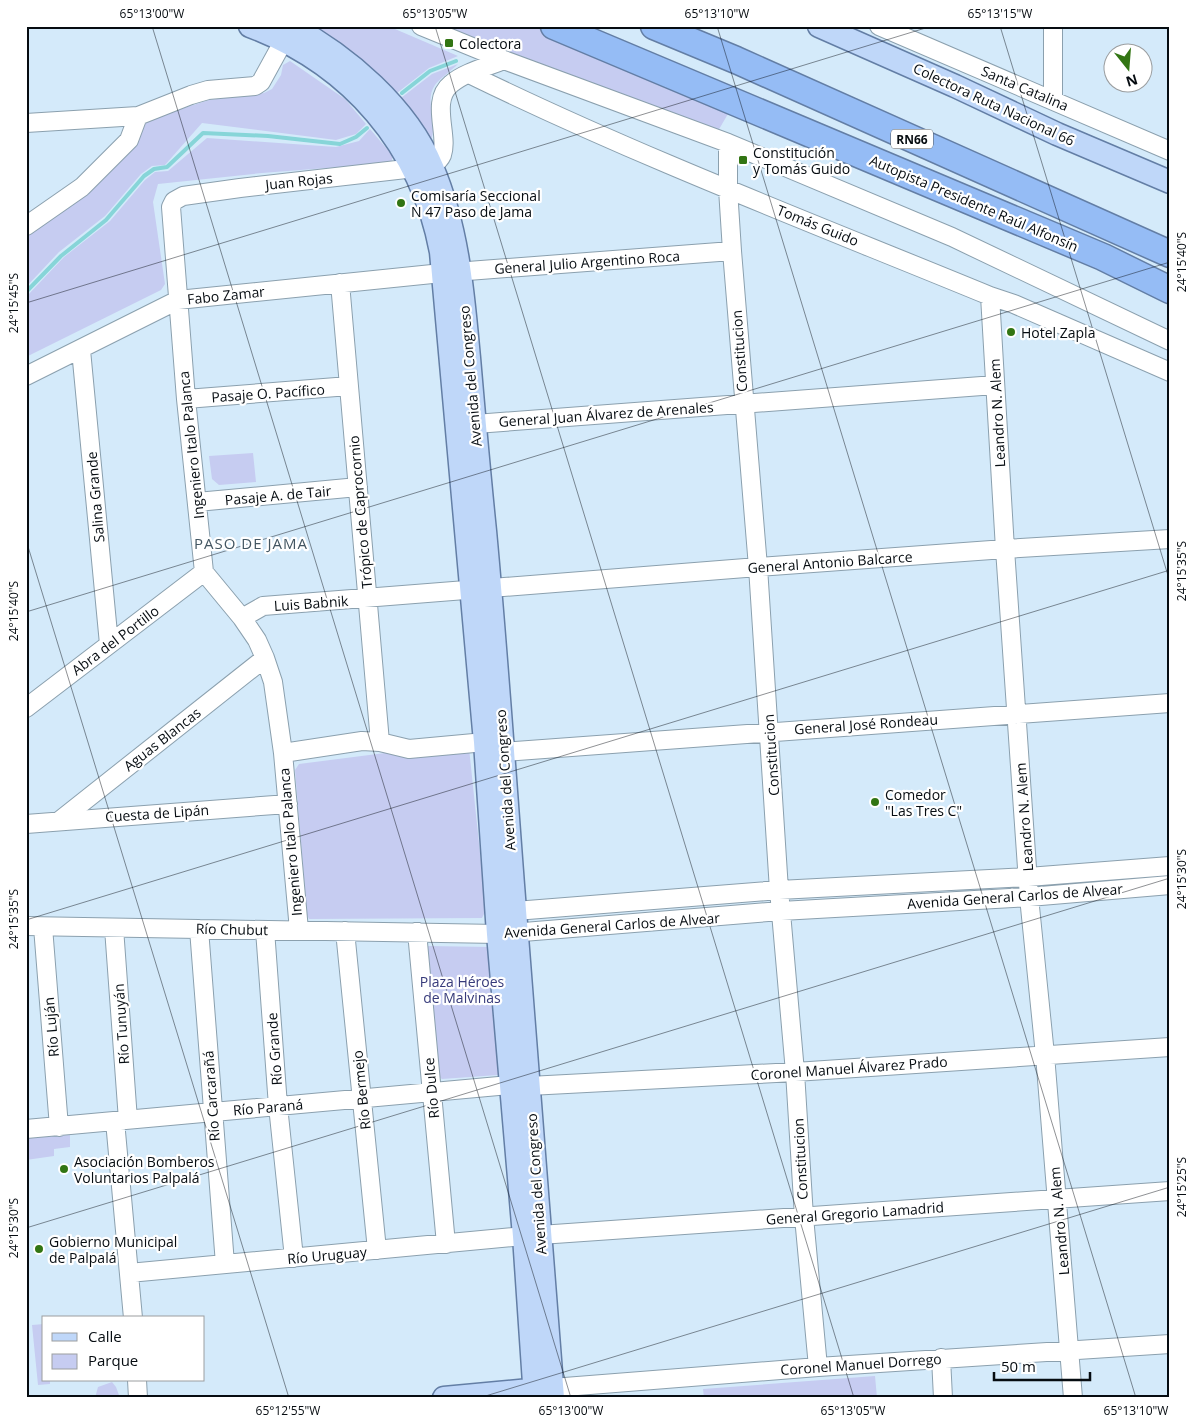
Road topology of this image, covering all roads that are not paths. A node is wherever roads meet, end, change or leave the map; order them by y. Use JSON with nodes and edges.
{"nodes":[{"id":1,"x":250,"y":26,"type":"edge"},
{"id":2,"x":421,"y":26,"type":"edge"},
{"id":3,"x":554,"y":26,"type":"edge"},
{"id":4,"x":654,"y":26,"type":"edge"},
{"id":5,"x":819,"y":26,"type":"edge"},
{"id":6,"x":879,"y":26,"type":"edge"},
{"id":7,"x":1053,"y":26,"type":"edge"},
{"id":8,"x":287,"y":33,"type":"edge"},
{"id":9,"x":504,"y":60,"type":"junction"},
{"id":10,"x":469,"y":74,"type":"junction"},
{"id":11,"x":1053,"y":100,"type":"junction"},
{"id":12,"x":138,"y":116,"type":"junction"},
{"id":13,"x":26,"y":123,"type":"edge"},
{"id":14,"x":728,"y":143,"type":"junction"},
{"id":15,"x":1170,"y":152,"type":"edge"},
{"id":16,"x":423,"y":168,"type":"junction"},
{"id":17,"x":1170,"y":182,"type":"edge"},
{"id":18,"x":728,"y":189,"type":"junction"},
{"id":19,"x":171,"y":208,"type":"joint"},
{"id":20,"x":26,"y":226,"type":"edge"},
{"id":21,"x":732,"y":251,"type":"junction"},
{"id":22,"x":1170,"y":254,"type":"edge"},
{"id":23,"x":451,"y":273,"type":"junction"},
{"id":24,"x":340,"y":283,"type":"junction"},
{"id":25,"x":1170,"y":290,"type":"edge"},
{"id":26,"x":990,"y":296,"type":"junction"},
{"id":27,"x":178,"y":300,"type":"junction"},
{"id":28,"x":1170,"y":341,"type":"edge"},
{"id":29,"x":80,"y":350,"type":"junction"},
{"id":30,"x":1170,"y":372,"type":"edge"},
{"id":31,"x":26,"y":376,"type":"edge"},
{"id":32,"x":995,"y":385,"type":"junction"},
{"id":33,"x":349,"y":386,"type":"junction"},
{"id":34,"x":186,"y":399,"type":"junction"},
{"id":35,"x":744,"y":404,"type":"junction"},
{"id":36,"x":466,"y":425,"type":"junction"},
{"id":37,"x":358,"y":487,"type":"junction"},
{"id":38,"x":197,"y":502,"type":"junction"},
{"id":39,"x":1170,"y":539,"type":"edge"},
{"id":40,"x":1005,"y":549,"type":"junction"},
{"id":41,"x":758,"y":567,"type":"junction"},
{"id":42,"x":204,"y":572,"type":"junction"},
{"id":43,"x":481,"y":589,"type":"junction"},
{"id":44,"x":368,"y":599,"type":"junction"},
{"id":45,"x":242,"y":618,"type":"junction"},
{"id":46,"x":108,"y":644,"type":"junction"},
{"id":47,"x":265,"y":658,"type":"junction"},
{"id":48,"x":1170,"y":703,"type":"edge"},
{"id":49,"x":26,"y":708,"type":"edge"},
{"id":50,"x":1016,"y":714,"type":"junction"},
{"id":51,"x":770,"y":731,"type":"junction"},
{"id":52,"x":380,"y":742,"type":"junction"},
{"id":53,"x":494,"y":747,"type":"junction"},
{"id":54,"x":282,"y":753,"type":"junction"},
{"id":55,"x":288,"y":804,"type":"junction"},
{"id":56,"x":59,"y":821,"type":"junction"},
{"id":57,"x":26,"y":824,"type":"edge"},
{"id":58,"x":1170,"y":866,"type":"edge"},
{"id":59,"x":1028,"y":878,"type":"junction"},
{"id":60,"x":1170,"y":885,"type":"edge"},
{"id":61,"x":779,"y":890,"type":"junction"},
{"id":62,"x":1029,"y":897,"type":"junction"},
{"id":63,"x":515,"y":911,"type":"junction"},
{"id":64,"x":781,"y":911,"type":"junction"},
{"id":65,"x":34,"y":927,"type":"edge"},
{"id":66,"x":114,"y":928,"type":"junction"},
{"id":67,"x":199,"y":929,"type":"junction"},
{"id":68,"x":265,"y":930,"type":"junction"},
{"id":69,"x":298,"y":930,"type":"junction"},
{"id":70,"x":345,"y":931,"type":"junction"},
{"id":71,"x":417,"y":932,"type":"junction"},
{"id":72,"x":507,"y":934,"type":"junction"},
{"id":73,"x":1170,"y":1047,"type":"edge"},
{"id":74,"x":1045,"y":1055,"type":"junction"},
{"id":75,"x":796,"y":1072,"type":"junction"},
{"id":76,"x":519,"y":1086,"type":"junction"},
{"id":77,"x":431,"y":1092,"type":"junction"},
{"id":78,"x":362,"y":1098,"type":"junction"},
{"id":79,"x":278,"y":1106,"type":"junction"},
{"id":80,"x":212,"y":1112,"type":"junction"},
{"id":81,"x":122,"y":1121,"type":"junction"},
{"id":82,"x":59,"y":1126,"type":"junction"},
{"id":83,"x":26,"y":1130,"type":"edge"},
{"id":84,"x":1170,"y":1191,"type":"edge"},
{"id":85,"x":1057,"y":1198,"type":"junction"},
{"id":86,"x":804,"y":1216,"type":"junction"},
{"id":87,"x":532,"y":1236,"type":"junction"},
{"id":88,"x":446,"y":1244,"type":"junction"},
{"id":89,"x":377,"y":1250,"type":"junction"},
{"id":90,"x":294,"y":1258,"type":"junction"},
{"id":91,"x":225,"y":1264,"type":"junction"},
{"id":92,"x":130,"y":1273,"type":"junction"},
{"id":93,"x":133,"y":1316,"type":"edge"},
{"id":94,"x":1170,"y":1344,"type":"edge"},
{"id":95,"x":1070,"y":1351,"type":"junction"},
{"id":96,"x":941,"y":1358,"type":"junction"},
{"id":97,"x":818,"y":1367,"type":"junction"},
{"id":98,"x":137,"y":1382,"type":"edge"},
{"id":99,"x":544,"y":1393,"type":"edge"},
{"id":100,"x":138,"y":1398,"type":"edge"},
{"id":101,"x":444,"y":1398,"type":"edge"},
{"id":102,"x":943,"y":1398,"type":"edge"},
{"id":103,"x":1073,"y":1398,"type":"edge"}],
"edges":[{"from":1,"to":8,"type":"main road","name":"Avenida del Congreso"},
{"from":2,"to":9,"type":"street"},
{"from":3,"to":25,"type":"highway","name":"Autopista Presidente Raúl Alfonsín","number":"RN66"},
{"from":4,"to":22,"type":"highway","number":"RN66"},
{"from":5,"to":17,"type":"main road","name":"Colectora Ruta Nacional 66"},
{"from":6,"to":11,"type":"street","name":"Santa Catalina"},
{"from":7,"to":11,"type":"street"},
{"from":8,"to":12,"type":"street"},
{"from":8,"to":16,"type":"main road","name":"Avenida del Congreso"},
{"from":9,"to":10,"type":"street"},
{"from":9,"to":14,"type":"street"},
{"from":10,"to":16,"type":"street"},
{"from":10,"to":18,"type":"street","name":"Tomás Guido"},
{"from":11,"to":15,"type":"street","name":"Santa Catalina"},
{"from":12,"to":13,"type":"street"},
{"from":12,"to":20,"type":"street"},
{"from":14,"to":18,"type":"street","name":"Constitucion"},
{"from":14,"to":28,"type":"street"},
{"from":16,"to":19,"type":"street","name":"Juan Rojas"},
{"from":16,"to":23,"type":"main road","name":"Avenida del Congreso"},
{"from":18,"to":21,"type":"street","name":"Constitucion"},
{"from":18,"to":26,"type":"street","name":"Tomás Guido"},
{"from":19,"to":27,"type":"street","name":"Ingeniero Italo Palanca"},
{"from":21,"to":23,"type":"street","name":"General Julio Argentino Roca"},
{"from":21,"to":35,"type":"street","name":"Constitucion"},
{"from":23,"to":24,"type":"street","name":"Fabo Zamar"},
{"from":23,"to":36,"type":"main road","name":"Avenida del Congreso"},
{"from":24,"to":27,"type":"street","name":"Fabo Zamar"},
{"from":24,"to":33,"type":"street","name":"Trópico de Caprocornio"},
{"from":26,"to":30,"type":"street","name":"Tomás Guido"},
{"from":26,"to":32,"type":"street","name":"Leandro N. Alem"},
{"from":27,"to":29,"type":"street","name":"Fabo Zamar"},
{"from":27,"to":34,"type":"street","name":"Ingeniero Italo Palanca"},
{"from":29,"to":31,"type":"street","name":"Fabo Zamar"},
{"from":29,"to":46,"type":"street","name":"Salina Grande"},
{"from":32,"to":35,"type":"street","name":"General Juan Álvarez de Arenales"},
{"from":32,"to":40,"type":"street","name":"Leandro N. Alem"},
{"from":33,"to":34,"type":"street","name":"Pasaje O. Pacífico"},
{"from":33,"to":37,"type":"street","name":"Trópico de Caprocornio"},
{"from":34,"to":38,"type":"street","name":"Ingeniero Italo Palanca"},
{"from":35,"to":36,"type":"street","name":"General Juan Álvarez de Arenales"},
{"from":35,"to":41,"type":"street","name":"Constitucion"},
{"from":36,"to":43,"type":"main road","name":"Avenida del Congreso"},
{"from":37,"to":38,"type":"street","name":"Pasaje A. de Tair"},
{"from":37,"to":44,"type":"street","name":"Trópico de Caprocornio"},
{"from":38,"to":42,"type":"street","name":"Ingeniero Italo Palanca"},
{"from":39,"to":40,"type":"street","name":"General Antonio Balcarce"},
{"from":40,"to":41,"type":"street","name":"General Antonio Balcarce"},
{"from":40,"to":50,"type":"street","name":"Leandro N. Alem"},
{"from":41,"to":43,"type":"street","name":"General Antonio Balcarce"},
{"from":41,"to":51,"type":"street","name":"Constitucion"},
{"from":42,"to":45,"type":"street","name":"Ingeniero Italo Palanca"},
{"from":42,"to":46,"type":"street","name":"Abra del Portillo"},
{"from":43,"to":44,"type":"street","name":"Luis Babnik"},
{"from":43,"to":53,"type":"main road","name":"Avenida del Congreso"},
{"from":44,"to":45,"type":"street","name":"Luis Babnik"},
{"from":44,"to":52,"type":"street","name":"Trópico de Caprocornio"},
{"from":45,"to":47,"type":"street","name":"Ingeniero Italo Palanca"},
{"from":46,"to":49,"type":"street","name":"Abra del Portillo"},
{"from":47,"to":54,"type":"street","name":"Ingeniero Italo Palanca"},
{"from":47,"to":56,"type":"street","name":"Aguas Blancas"},
{"from":48,"to":50,"type":"street","name":"General José Rondeau"},
{"from":50,"to":51,"type":"street","name":"General José Rondeau"},
{"from":50,"to":59,"type":"street","name":"Leandro N. Alem"},
{"from":51,"to":53,"type":"street","name":"General José Rondeau"},
{"from":51,"to":61,"type":"street","name":"Constitucion"},
{"from":52,"to":53,"type":"street","name":"General José Rondeau"},
{"from":52,"to":54,"type":"street","name":"General José Rondeau"},
{"from":53,"to":63,"type":"main road","name":"Avenida del Congreso"},
{"from":53,"to":72,"type":"main road","name":"Avenida del Congreso"},
{"from":54,"to":55,"type":"street","name":"Ingeniero Italo Palanca"},
{"from":55,"to":56,"type":"street","name":"Cuesta de Lipán"},
{"from":55,"to":69,"type":"street","name":"Ingeniero Italo Palanca"},
{"from":56,"to":57,"type":"street","name":"Cuesta de Lipán"},
{"from":58,"to":59,"type":"street","name":"Avenida General Carlos de Alvear"},
{"from":59,"to":61,"type":"street","name":"Avenida General Carlos de Alvear"},
{"from":59,"to":62,"type":"street","name":"Leandro N. Alem"},
{"from":60,"to":62,"type":"street","name":"Avenida General Carlos de Alvear"},
{"from":61,"to":63,"type":"street","name":"Avenida General Carlos de Alvear"},
{"from":61,"to":64,"type":"street","name":"Constitucion"},
{"from":62,"to":64,"type":"street","name":"Avenida General Carlos de Alvear"},
{"from":62,"to":74,"type":"street","name":"Leandro N. Alem"},
{"from":63,"to":72,"type":"main road","name":"Avenida del Congreso"},
{"from":64,"to":72,"type":"street","name":"Avenida General Carlos de Alvear"},
{"from":64,"to":75,"type":"street","name":"Constitucion"},
{"from":65,"to":66,"type":"street","name":"Río Chubut"},
{"from":65,"to":82,"type":"street","name":"Río Luján"},
{"from":66,"to":67,"type":"street","name":"Río Chubut"},
{"from":66,"to":81,"type":"street","name":"Río Tunuyán"},
{"from":67,"to":68,"type":"street","name":"Río Chubut"},
{"from":67,"to":80,"type":"street","name":"Río Carcarañá"},
{"from":68,"to":69,"type":"street","name":"Río Chubut"},
{"from":68,"to":79,"type":"street","name":"Río Grande"},
{"from":69,"to":70,"type":"street","name":"Río Chubut"},
{"from":70,"to":71,"type":"street","name":"Río Chubut"},
{"from":70,"to":78,"type":"street","name":"Río Bermejo"},
{"from":71,"to":72,"type":"street","name":"Río Chubut"},
{"from":71,"to":77,"type":"street","name":"Río Dulce"},
{"from":72,"to":76,"type":"main road","name":"Avenida del Congreso"},
{"from":73,"to":74,"type":"street","name":"Coronel Manuel Álvarez Prado"},
{"from":74,"to":75,"type":"street","name":"Coronel Manuel Álvarez Prado"},
{"from":74,"to":85,"type":"street","name":"Leandro N. Alem"},
{"from":75,"to":76,"type":"street","name":"Coronel Manuel Álvarez Prado"},
{"from":75,"to":86,"type":"street","name":"Constitucion"},
{"from":76,"to":77,"type":"street","name":"Río Paraná"},
{"from":76,"to":87,"type":"main road","name":"Avenida del Congreso"},
{"from":77,"to":78,"type":"street","name":"Río Paraná"},
{"from":77,"to":88,"type":"street","name":"Río Dulce"},
{"from":78,"to":79,"type":"street","name":"Río Paraná"},
{"from":78,"to":89,"type":"street","name":"Río Bermejo"},
{"from":79,"to":80,"type":"street","name":"Río Paraná"},
{"from":79,"to":90,"type":"street","name":"Río Grande"},
{"from":80,"to":81,"type":"street","name":"Río Paraná"},
{"from":80,"to":91,"type":"street","name":"Río Carcarañá"},
{"from":81,"to":82,"type":"street","name":"Río Paraná"},
{"from":81,"to":92,"type":"street","name":"Río Tunuyán"},
{"from":82,"to":83,"type":"street","name":"Río Paraná"},
{"from":84,"to":85,"type":"street","name":"General Gregorio Lamadrid"},
{"from":85,"to":86,"type":"street","name":"General Gregorio Lamadrid"},
{"from":85,"to":95,"type":"street","name":"Leandro N. Alem"},
{"from":86,"to":87,"type":"street","name":"General Gregorio Lamadrid"},
{"from":86,"to":97,"type":"street","name":"Constitucion"},
{"from":87,"to":88,"type":"street","name":"Río Uruguay"},
{"from":87,"to":99,"type":"main road","name":"Avenida del Congreso"},
{"from":88,"to":89,"type":"street","name":"Río Uruguay"},
{"from":89,"to":90,"type":"street","name":"Río Uruguay"},
{"from":90,"to":91,"type":"street","name":"Río Uruguay"},
{"from":91,"to":92,"type":"street","name":"Río Uruguay"},
{"from":92,"to":93,"type":"street","name":"Río Tunuyán"},
{"from":94,"to":95,"type":"street","name":"Coronel Manuel Dorrego"},
{"from":95,"to":96,"type":"street","name":"Coronel Manuel Dorrego"},
{"from":95,"to":103,"type":"street","name":"Leandro N. Alem"},
{"from":96,"to":97,"type":"street","name":"Coronel Manuel Dorrego"},
{"from":96,"to":102,"type":"street"},
{"from":97,"to":99,"type":"street","name":"Coronel Manuel Dorrego"},
{"from":98,"to":100,"type":"street"},
{"from":99,"to":101,"type":"main road"}]}
